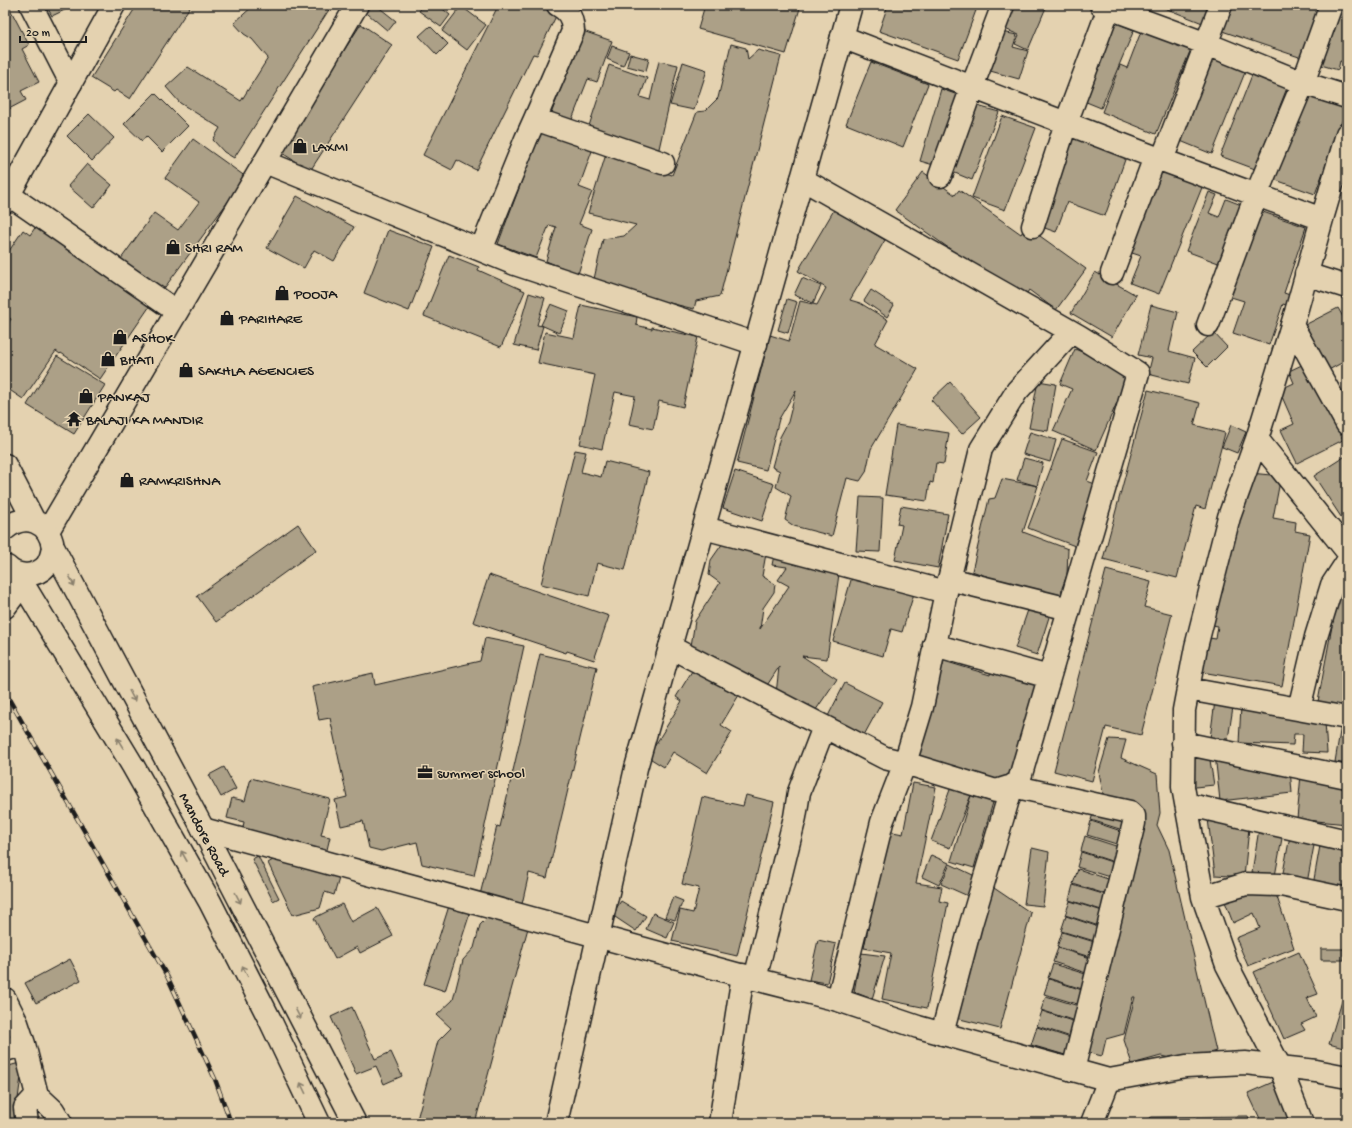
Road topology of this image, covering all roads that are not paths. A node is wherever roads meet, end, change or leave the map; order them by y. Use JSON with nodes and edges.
{"nodes":[{"id":1,"x":31,"y":5,"type":"edge"},
{"id":2,"x":114,"y":5,"type":"edge"},
{"id":3,"x":357,"y":5,"type":"edge"},
{"id":4,"x":558,"y":5,"type":"edge"},
{"id":5,"x":851,"y":5,"type":"edge"},
{"id":6,"x":1003,"y":5,"type":"edge"},
{"id":7,"x":1221,"y":5,"type":"edge"},
{"id":8,"x":1331,"y":5,"type":"edge"},
{"id":9,"x":1107,"y":6,"type":"edge"},
{"id":10,"x":842,"y":37,"type":"junction"},
{"id":11,"x":1207,"y":44,"type":"junction"},
{"id":12,"x":71,"y":83,"type":"junction"},
{"id":13,"x":1304,"y":83,"type":"junction"},
{"id":14,"x":972,"y":87,"type":"junction"},
{"id":15,"x":1347,"y":97,"type":"edge"},
{"id":16,"x":535,"y":119,"type":"junction"},
{"id":17,"x":1066,"y":123,"type":"junction"},
{"id":18,"x":1347,"y":134,"type":"edge"},
{"id":19,"x":1158,"y":159,"type":"junction"},
{"id":20,"x":265,"y":162,"type":"junction"},
{"id":21,"x":663,"y":163,"type":"dead end"},
{"id":22,"x":940,"y":176,"type":"dead end"},
{"id":23,"x":802,"y":179,"type":"junction"},
{"id":24,"x":1256,"y":195,"type":"junction"},
{"id":25,"x":7,"y":199,"type":"edge"},
{"id":26,"x":1322,"y":219,"type":"junction"},
{"id":27,"x":1033,"y":226,"type":"dead end"},
{"id":28,"x":481,"y":250,"type":"junction"},
{"id":29,"x":1112,"y":273,"type":"dead end"},
{"id":30,"x":1306,"y":274,"type":"junction"},
{"id":31,"x":1347,"y":287,"type":"edge"},
{"id":32,"x":176,"y":311,"type":"junction"},
{"id":33,"x":1208,"y":325,"type":"dead end"},
{"id":34,"x":1292,"y":325,"type":"junction"},
{"id":35,"x":1071,"y":332,"type":"junction"},
{"id":36,"x":756,"y":344,"type":"junction"},
{"id":37,"x":1347,"y":424,"type":"edge"},
{"id":38,"x":1257,"y":439,"type":"junction"},
{"id":39,"x":5,"y":465,"type":"edge"},
{"id":40,"x":704,"y":528,"type":"junction"},
{"id":41,"x":5,"y":529,"type":"edge"},
{"id":42,"x":45,"y":533,"type":"junction"},
{"id":43,"x":1347,"y":551,"type":"edge"},
{"id":44,"x":1347,"y":562,"type":"edge"},
{"id":45,"x":15,"y":574,"type":"edge"},
{"id":46,"x":947,"y":585,"type":"junction"},
{"id":47,"x":5,"y":608,"type":"edge"},
{"id":48,"x":1069,"y":610,"type":"junction"},
{"id":49,"x":934,"y":645,"type":"junction"},
{"id":50,"x":670,"y":647,"type":"junction"},
{"id":51,"x":1050,"y":677,"type":"junction"},
{"id":52,"x":1188,"y":689,"type":"junction"},
{"id":53,"x":1299,"y":709,"type":"junction"},
{"id":54,"x":1347,"y":718,"type":"edge"},
{"id":55,"x":824,"y":727,"type":"junction"},
{"id":56,"x":1184,"y":743,"type":"junction"},
{"id":57,"x":905,"y":763,"type":"junction"},
{"id":58,"x":1347,"y":777,"type":"edge"},
{"id":59,"x":1012,"y":786,"type":"junction"},
{"id":60,"x":1186,"y":804,"type":"junction"},
{"id":61,"x":203,"y":829,"type":"junction"},
{"id":62,"x":1347,"y":841,"type":"edge"},
{"id":63,"x":1203,"y":897,"type":"junction"},
{"id":64,"x":1347,"y":899,"type":"edge"},
{"id":65,"x":598,"y":936,"type":"junction"},
{"id":66,"x":749,"y":977,"type":"junction"},
{"id":67,"x":5,"y":999,"type":"edge"},
{"id":68,"x":838,"y":1000,"type":"junction"},
{"id":69,"x":942,"y":1034,"type":"junction"},
{"id":70,"x":14,"y":1047,"type":"edge"},
{"id":71,"x":1280,"y":1067,"type":"junction"},
{"id":72,"x":1073,"y":1070,"type":"junction"},
{"id":73,"x":1347,"y":1077,"type":"edge"},
{"id":74,"x":1109,"y":1080,"type":"junction"},
{"id":75,"x":37,"y":1095,"type":"junction"},
{"id":76,"x":27,"y":1123,"type":"edge"},
{"id":77,"x":61,"y":1123,"type":"edge"},
{"id":78,"x":319,"y":1123,"type":"edge"},
{"id":79,"x":355,"y":1123,"type":"edge"},
{"id":80,"x":556,"y":1123,"type":"edge"},
{"id":81,"x":720,"y":1123,"type":"edge"},
{"id":82,"x":1092,"y":1123,"type":"edge"},
{"id":83,"x":1302,"y":1123,"type":"edge"}],
"edges":[{"from":1,"to":12,"type":"main road"},
{"from":2,"to":12,"type":"main road"},
{"from":3,"to":20,"type":"main road"},
{"from":4,"to":16,"type":"main road"},
{"from":5,"to":10,"type":"main road"},
{"from":6,"to":14,"type":"main road"},
{"from":7,"to":11,"type":"main road"},
{"from":8,"to":13,"type":"main road"},
{"from":9,"to":11,"type":"main road"},
{"from":9,"to":17,"type":"main road"},
{"from":10,"to":14,"type":"main road"},
{"from":10,"to":23,"type":"main road"},
{"from":11,"to":13,"type":"main road"},
{"from":11,"to":19,"type":"main road"},
{"from":12,"to":25,"type":"main road"},
{"from":13,"to":15,"type":"main road"},
{"from":13,"to":24,"type":"main road"},
{"from":14,"to":17,"type":"main road"},
{"from":14,"to":22,"type":"main road"},
{"from":16,"to":21,"type":"main road"},
{"from":16,"to":28,"type":"main road"},
{"from":17,"to":19,"type":"main road"},
{"from":17,"to":27,"type":"main road"},
{"from":18,"to":26,"type":"main road"},
{"from":19,"to":24,"type":"main road"},
{"from":19,"to":29,"type":"main road"},
{"from":20,"to":28,"type":"main road"},
{"from":20,"to":32,"type":"main road"},
{"from":23,"to":35,"type":"main road"},
{"from":23,"to":36,"type":"main road"},
{"from":24,"to":26,"type":"main road"},
{"from":24,"to":33,"type":"main road"},
{"from":25,"to":32,"type":"main road"},
{"from":26,"to":30,"type":"main road"},
{"from":28,"to":36,"type":"main road"},
{"from":30,"to":31,"type":"main road"},
{"from":30,"to":34,"type":"main road"},
{"from":32,"to":42,"type":"main road"},
{"from":34,"to":37,"type":"main road"},
{"from":34,"to":38,"type":"main road"},
{"from":35,"to":46,"type":"main road"},
{"from":35,"to":48,"type":"main road"},
{"from":36,"to":40,"type":"main road"},
{"from":38,"to":43,"type":"main road"},
{"from":38,"to":52,"type":"main road"},
{"from":39,"to":42,"type":"main road","name":"Mandore Road"},
{"from":40,"to":46,"type":"main road"},
{"from":40,"to":50,"type":"main road"},
{"from":41,"to":42,"type":"main road"},
{"from":42,"to":45,"type":"main road"},
{"from":42,"to":61,"type":"main road","name":"Mandore Road","one_way":true},
{"from":44,"to":53,"type":"main road"},
{"from":45,"to":47,"type":"main road"},
{"from":78,"to":45,"type":"main road","name":"Mandore Road","one_way":true},
{"from":46,"to":48,"type":"main road"},
{"from":46,"to":49,"type":"main road"},
{"from":48,"to":51,"type":"main road"},
{"from":49,"to":51,"type":"main road"},
{"from":49,"to":57,"type":"main road"},
{"from":50,"to":55,"type":"main road"},
{"from":50,"to":65,"type":"main road"},
{"from":51,"to":59,"type":"main road"},
{"from":52,"to":53,"type":"main road"},
{"from":52,"to":56,"type":"main road"},
{"from":53,"to":54,"type":"main road"},
{"from":55,"to":57,"type":"main road"},
{"from":55,"to":66,"type":"main road"},
{"from":56,"to":58,"type":"main road"},
{"from":56,"to":60,"type":"main road"},
{"from":57,"to":59,"type":"main road"},
{"from":57,"to":68,"type":"main road"},
{"from":59,"to":69,"type":"main road"},
{"from":59,"to":72,"type":"main road"},
{"from":60,"to":62,"type":"main road"},
{"from":60,"to":63,"type":"main road"},
{"from":61,"to":65,"type":"main road"},
{"from":61,"to":79,"type":"main road","name":"Mandore Road","one_way":true},
{"from":63,"to":64,"type":"main road"},
{"from":63,"to":71,"type":"main road"},
{"from":65,"to":66,"type":"main road"},
{"from":65,"to":80,"type":"main road"},
{"from":66,"to":68,"type":"main road"},
{"from":66,"to":81,"type":"main road"},
{"from":67,"to":70,"type":"main road"},
{"from":68,"to":69,"type":"main road"},
{"from":69,"to":72,"type":"main road"},
{"from":70,"to":75,"type":"main road"},
{"from":71,"to":73,"type":"main road"},
{"from":71,"to":74,"type":"main road"},
{"from":71,"to":83,"type":"main road"},
{"from":72,"to":74,"type":"main road"},
{"from":74,"to":82,"type":"main road"},
{"from":75,"to":76,"type":"main road"},
{"from":75,"to":77,"type":"main road"}]}
